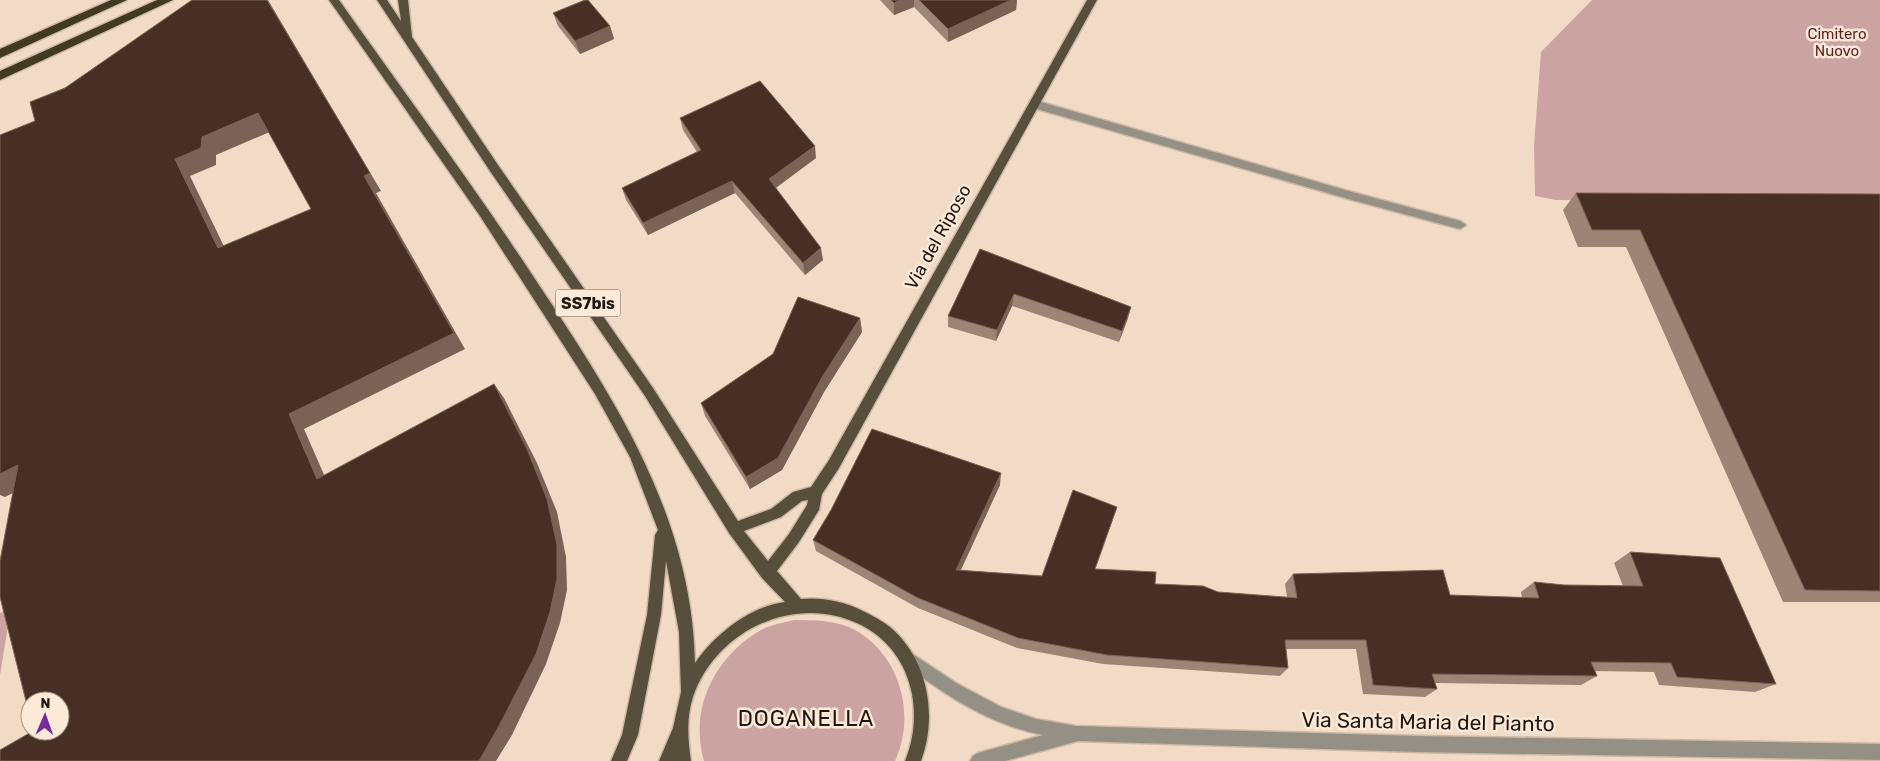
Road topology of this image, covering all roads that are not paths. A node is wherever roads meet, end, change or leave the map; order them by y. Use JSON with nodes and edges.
{"nodes":[{"id":1,"x":121,"y":0,"type":"edge"},
{"id":2,"x":167,"y":0,"type":"edge"},
{"id":3,"x":334,"y":0,"type":"edge"},
{"id":4,"x":382,"y":0,"type":"edge"},
{"id":5,"x":403,"y":0,"type":"edge"},
{"id":6,"x":1092,"y":0,"type":"edge"},
{"id":7,"x":408,"y":38,"type":"junction"},
{"id":8,"x":0,"y":54,"type":"edge"},
{"id":9,"x":0,"y":76,"type":"edge"},
{"id":10,"x":1034,"y":104,"type":"junction"},
{"id":11,"x":1460,"y":225,"type":"dead end"},
{"id":12,"x":815,"y":492,"type":"junction"},
{"id":13,"x":663,"y":525,"type":"junction"},
{"id":14,"x":734,"y":529,"type":"junction"},
{"id":15,"x":767,"y":572,"type":"junction"},
{"id":16,"x":796,"y":604,"type":"junction"},
{"id":17,"x":908,"y":658,"type":"junction"},
{"id":18,"x":688,"y":692,"type":"junction"},
{"id":19,"x":680,"y":730,"type":"junction"},
{"id":20,"x":1078,"y":733,"type":"junction"},
{"id":21,"x":1880,"y":752,"type":"edge"},
{"id":22,"x":619,"y":761,"type":"edge"},
{"id":23,"x":666,"y":761,"type":"edge"},
{"id":24,"x":683,"y":761,"type":"edge"},
{"id":25,"x":913,"y":761,"type":"edge"},
{"id":26,"x":978,"y":761,"type":"edge"}],
"edges":[{"from":1,"to":8,"type":"highway"},
{"from":2,"to":9,"type":"highway"},
{"from":3,"to":13,"type":"main road","number":"SS7bis"},
{"from":4,"to":7,"type":"main road","number":"SS7bis"},
{"from":5,"to":7,"type":"main road"},
{"from":6,"to":10,"type":"main road","name":"Via del Riposo"},
{"from":7,"to":14,"type":"main road","number":"SS7bis"},
{"from":10,"to":11,"type":"street"},
{"from":10,"to":12,"type":"main road","name":"Via del Riposo"},
{"from":12,"to":14,"type":"main road"},
{"from":12,"to":15,"type":"main road","name":"Via del Riposo"},
{"from":13,"to":18,"type":"main road"},
{"from":13,"to":22,"type":"main road"},
{"from":14,"to":15,"type":"main road","number":"SS7bis"},
{"from":15,"to":16,"type":"main road","number":"SS7bis"},
{"from":16,"to":17,"type":"main road"},
{"from":16,"to":18,"type":"main road"},
{"from":17,"to":20,"type":"street"},
{"from":17,"to":25,"type":"main road"},
{"from":18,"to":19,"type":"main road"},
{"from":19,"to":23,"type":"main road"},
{"from":19,"to":24,"type":"main road"},
{"from":20,"to":21,"type":"street","name":"Via Santa Maria del Pianto"},
{"from":20,"to":26,"type":"street","name":"Via Santa Maria del Pianto"}]}
